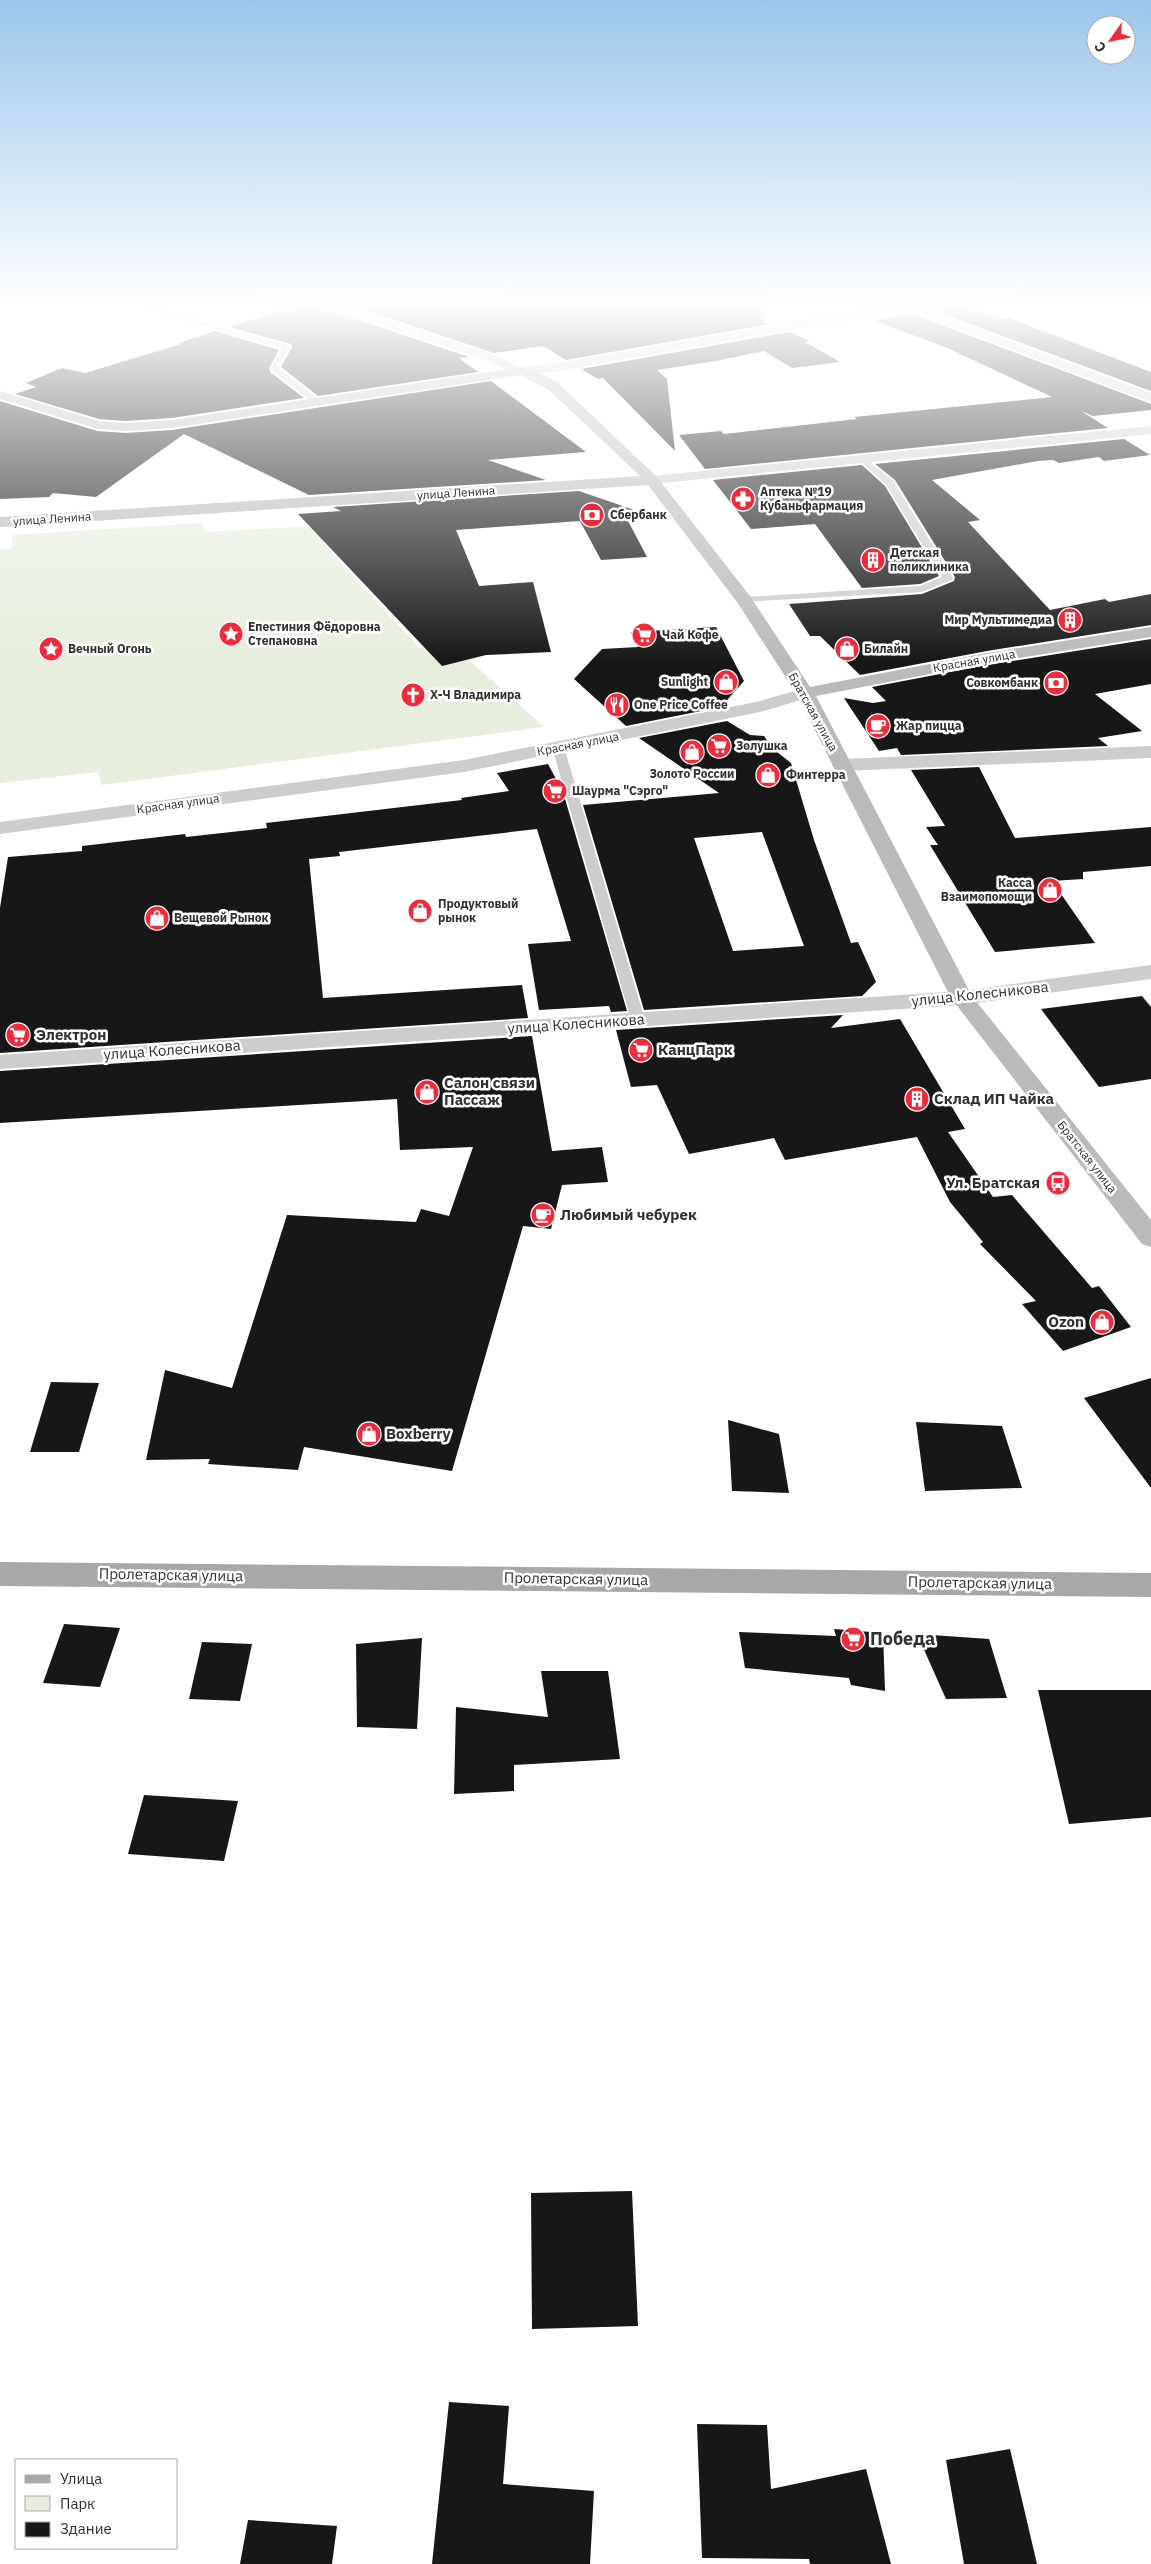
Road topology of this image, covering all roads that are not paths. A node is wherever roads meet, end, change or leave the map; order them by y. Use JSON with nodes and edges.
{"nodes":[{"id":1,"x":92,"y":423,"type":"edge"},
{"id":2,"x":181,"y":423,"type":"edge"},
{"id":3,"x":592,"y":423,"type":"edge"},
{"id":4,"x":1151,"y":430,"type":"edge"},
{"id":5,"x":863,"y":459,"type":"junction"},
{"id":6,"x":652,"y":480,"type":"junction"},
{"id":7,"x":0,"y":522,"type":"edge"},
{"id":8,"x":744,"y":600,"type":"junction"},
{"id":9,"x":1151,"y":632,"type":"edge"},
{"id":10,"x":805,"y":693,"type":"junction"},
{"id":11,"x":558,"y":748,"type":"junction"},
{"id":12,"x":1151,"y":752,"type":"edge"},
{"id":13,"x":842,"y":766,"type":"junction"},
{"id":14,"x":0,"y":828,"type":"edge"},
{"id":15,"x":1151,"y":972,"type":"edge"},
{"id":16,"x":962,"y":998,"type":"junction"},
{"id":17,"x":638,"y":1020,"type":"junction"},
{"id":18,"x":0,"y":1062,"type":"edge"},
{"id":19,"x":1151,"y":1238,"type":"edge"},
{"id":20,"x":0,"y":1574,"type":"edge"},
{"id":21,"x":1151,"y":1585,"type":"edge"}],
"edges":[{"from":1,"to":2,"type":"main road"},
{"from":3,"to":6,"type":"main road","name":"Братская улица"},
{"from":4,"to":5,"type":"street","name":"улица Ленина"},
{"from":5,"to":6,"type":"street","name":"улица Ленина"},
{"from":5,"to":8,"type":"lane"},
{"from":6,"to":7,"type":"main road","name":"улица Ленина"},
{"from":6,"to":8,"type":"main road","name":"Братская улица"},
{"from":8,"to":10,"type":"main road","name":"Братская улица"},
{"from":9,"to":10,"type":"main road","name":"Красная улица"},
{"from":10,"to":11,"type":"street","name":"Красная улица"},
{"from":10,"to":13,"type":"main road","name":"Братская улица"},
{"from":11,"to":14,"type":"street","name":"Красная улица"},
{"from":11,"to":17,"type":"lane"},
{"from":12,"to":13,"type":"street"},
{"from":13,"to":16,"type":"main road","name":"Братская улица"},
{"from":15,"to":16,"type":"street","name":"улица Колесникова"},
{"from":16,"to":17,"type":"street","name":"улица Колесникова"},
{"from":16,"to":19,"type":"main road","name":"Братская улица"},
{"from":17,"to":18,"type":"street","name":"улица Колесникова"},
{"from":20,"to":21,"type":"main road","name":"Пролетарская улица"}]}
